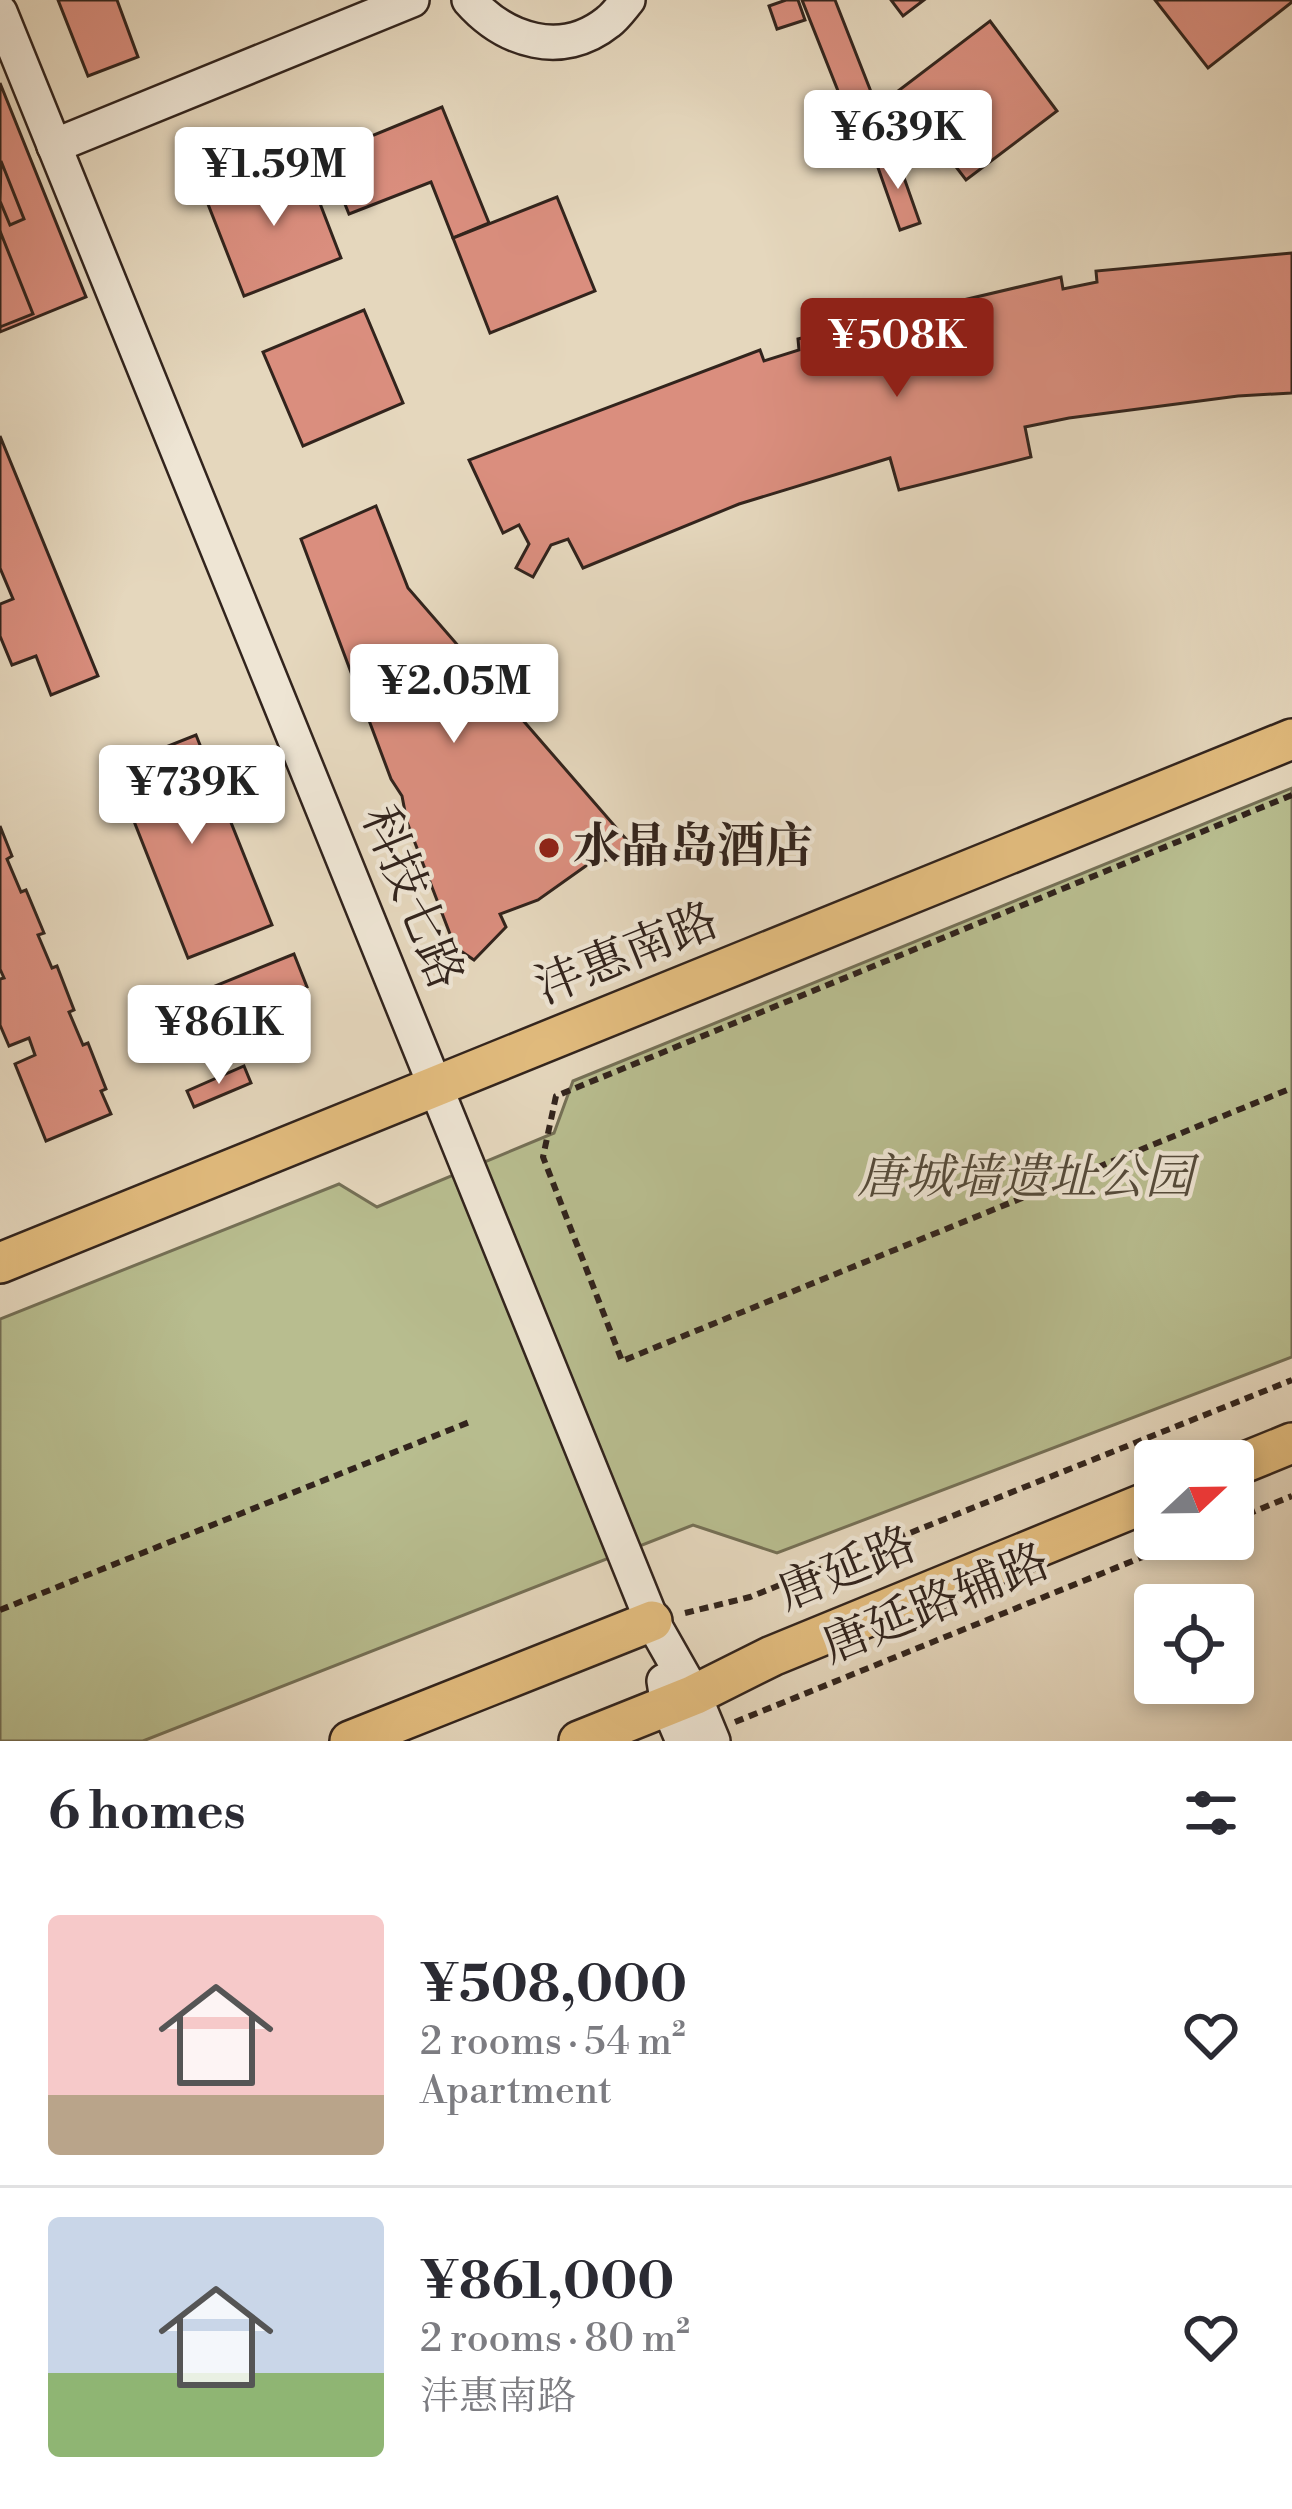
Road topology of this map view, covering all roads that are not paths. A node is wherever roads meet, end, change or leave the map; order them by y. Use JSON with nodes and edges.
{"nodes":[{"id":1,"x":412,"y":0,"type":"edge"},
{"id":2,"x":469,"y":0,"type":"edge"},
{"id":3,"x":628,"y":0,"type":"edge"},
{"id":4,"x":0,"y":12,"type":"edge"},
{"id":5,"x":54,"y":146,"type":"junction"},
{"id":6,"x":1292,"y":739,"type":"edge"},
{"id":7,"x":436,"y":1087,"type":"junction"},
{"id":8,"x":0,"y":1263,"type":"edge"},
{"id":9,"x":1292,"y":1443,"type":"edge"},
{"id":10,"x":1254,"y":1458,"type":"edge"},
{"id":11,"x":1134,"y":1508,"type":"edge"},
{"id":12,"x":652,"y":1621,"type":"junction"},
{"id":13,"x":693,"y":1723,"type":"edge"},
{"id":14,"x":350,"y":1741,"type":"edge"},
{"id":15,"x":579,"y":1741,"type":"edge"}],
"edges":[{"from":1,"to":5,"type":"street"},
{"from":2,"to":3,"type":"street"},
{"from":4,"to":5,"type":"street","name":"科技七路"},
{"from":5,"to":7,"type":"street","name":"科技七路"},
{"from":6,"to":7,"type":"main road","name":"沣惠南路"},
{"from":7,"to":8,"type":"main road","name":"沣惠南路"},
{"from":7,"to":12,"type":"street","name":"科技七路"},
{"from":9,"to":10,"type":"main road"},
{"from":11,"to":13,"type":"main road","name":"唐延路"},
{"from":12,"to":13,"type":"street","name":"科技七路"},
{"from":12,"to":14,"type":"main road"},
{"from":13,"to":15,"type":"main road","name":"唐延路"}]}
